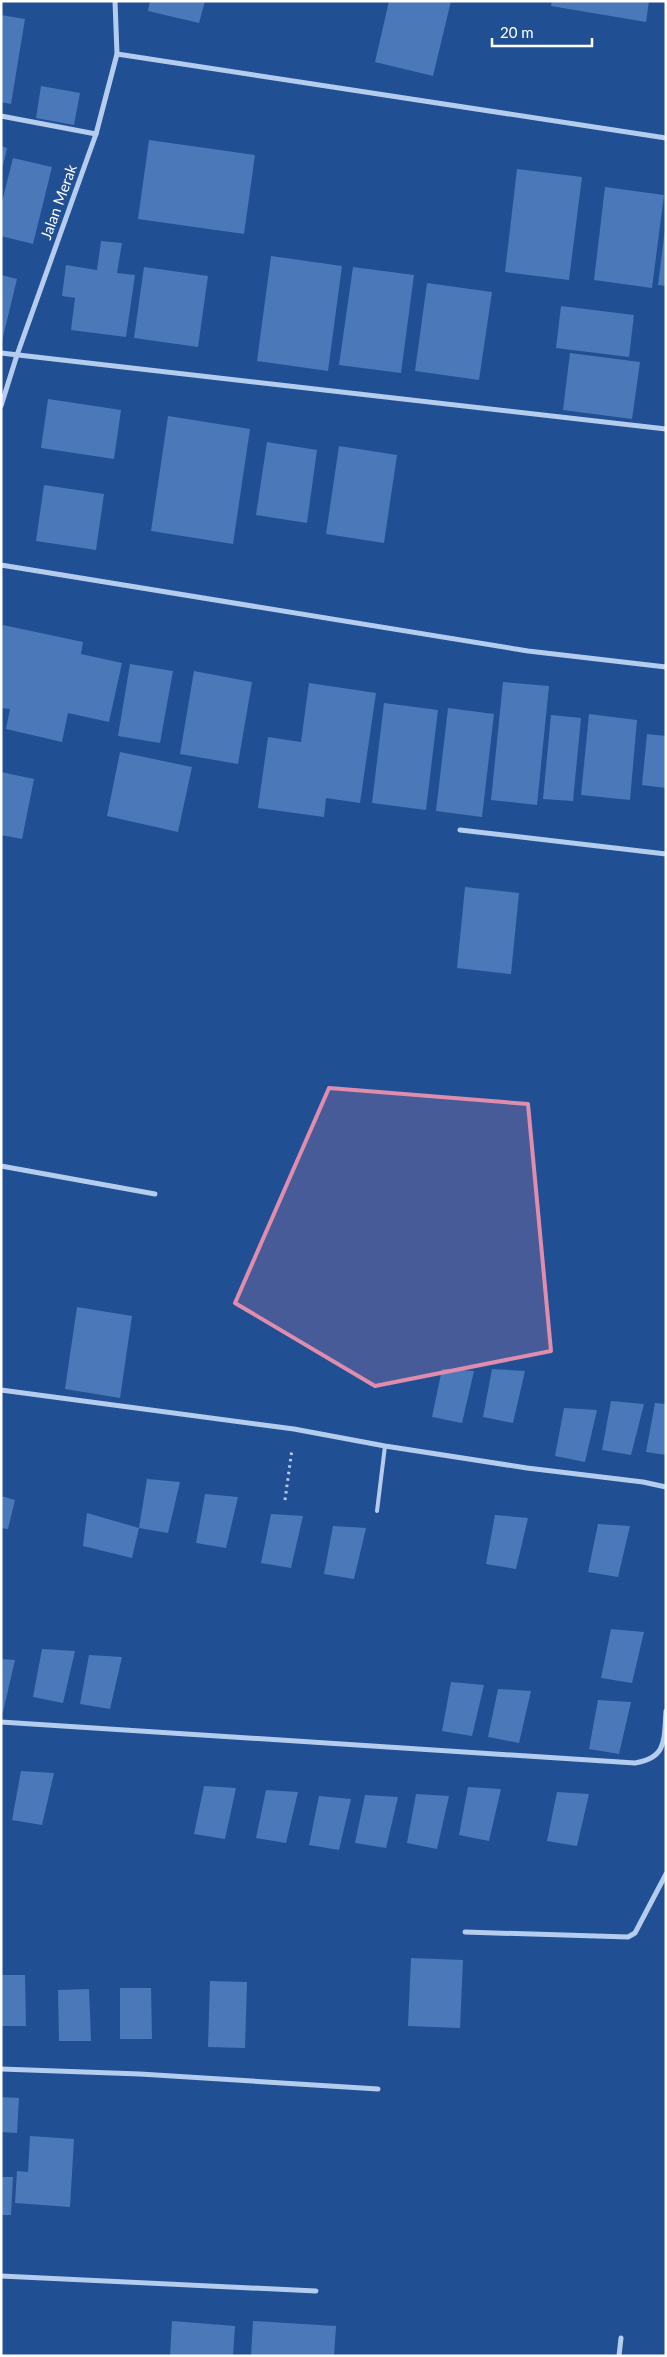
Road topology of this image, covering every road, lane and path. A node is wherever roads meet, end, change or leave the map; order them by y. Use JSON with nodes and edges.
{"nodes":[{"id":1,"x":115,"y":1,"type":"edge"},
{"id":2,"x":117,"y":54,"type":"junction"},
{"id":3,"x":1,"y":116,"type":"edge"},
{"id":4,"x":96,"y":134,"type":"junction"},
{"id":5,"x":666,"y":138,"type":"edge"},
{"id":6,"x":1,"y":353,"type":"edge"},
{"id":7,"x":17,"y":355,"type":"junction"},
{"id":8,"x":1,"y":406,"type":"edge"},
{"id":9,"x":666,"y":429,"type":"edge"},
{"id":10,"x":1,"y":566,"type":"edge"},
{"id":11,"x":666,"y":667,"type":"edge"},
{"id":12,"x":460,"y":830,"type":"dead end"},
{"id":13,"x":666,"y":854,"type":"edge"},
{"id":14,"x":1,"y":1166,"type":"edge"},
{"id":15,"x":155,"y":1194,"type":"dead end"},
{"id":16,"x":1,"y":1390,"type":"edge"},
{"id":17,"x":294,"y":1429,"type":"junction"},
{"id":18,"x":385,"y":1446,"type":"junction"},
{"id":19,"x":666,"y":1487,"type":"edge"},
{"id":20,"x":285,"y":1500,"type":"dead end"},
{"id":21,"x":377,"y":1511,"type":"dead end"},
{"id":22,"x":666,"y":1711,"type":"edge"},
{"id":23,"x":1,"y":1722,"type":"edge"},
{"id":24,"x":666,"y":1874,"type":"edge"},
{"id":25,"x":465,"y":1932,"type":"dead end"},
{"id":26,"x":1,"y":2069,"type":"edge"},
{"id":27,"x":378,"y":2089,"type":"dead end"},
{"id":28,"x":1,"y":2276,"type":"edge"},
{"id":29,"x":316,"y":2291,"type":"dead end"},
{"id":30,"x":621,"y":2338,"type":"dead end"},
{"id":31,"x":619,"y":2356,"type":"edge"}],
"edges":[{"from":1,"to":2,"type":"street","name":"Jalan Merak"},
{"from":2,"to":4,"type":"street","name":"Jalan Merak"},
{"from":2,"to":5,"type":"street"},
{"from":3,"to":4,"type":"street"},
{"from":4,"to":7,"type":"street","name":"Jalan Merak"},
{"from":6,"to":7,"type":"street"},
{"from":7,"to":8,"type":"street","name":"Jalan Merak"},
{"from":7,"to":9,"type":"street"},
{"from":10,"to":11,"type":"street"},
{"from":12,"to":13,"type":"street"},
{"from":14,"to":15,"type":"street"},
{"from":16,"to":17,"type":"street"},
{"from":17,"to":18,"type":"street"},
{"from":17,"to":20,"type":"path"},
{"from":18,"to":19,"type":"street"},
{"from":18,"to":21,"type":"lane"},
{"from":22,"to":23,"type":"street"},
{"from":24,"to":25,"type":"street"},
{"from":26,"to":27,"type":"street"},
{"from":28,"to":29,"type":"street"},
{"from":30,"to":31,"type":"street"}]}
